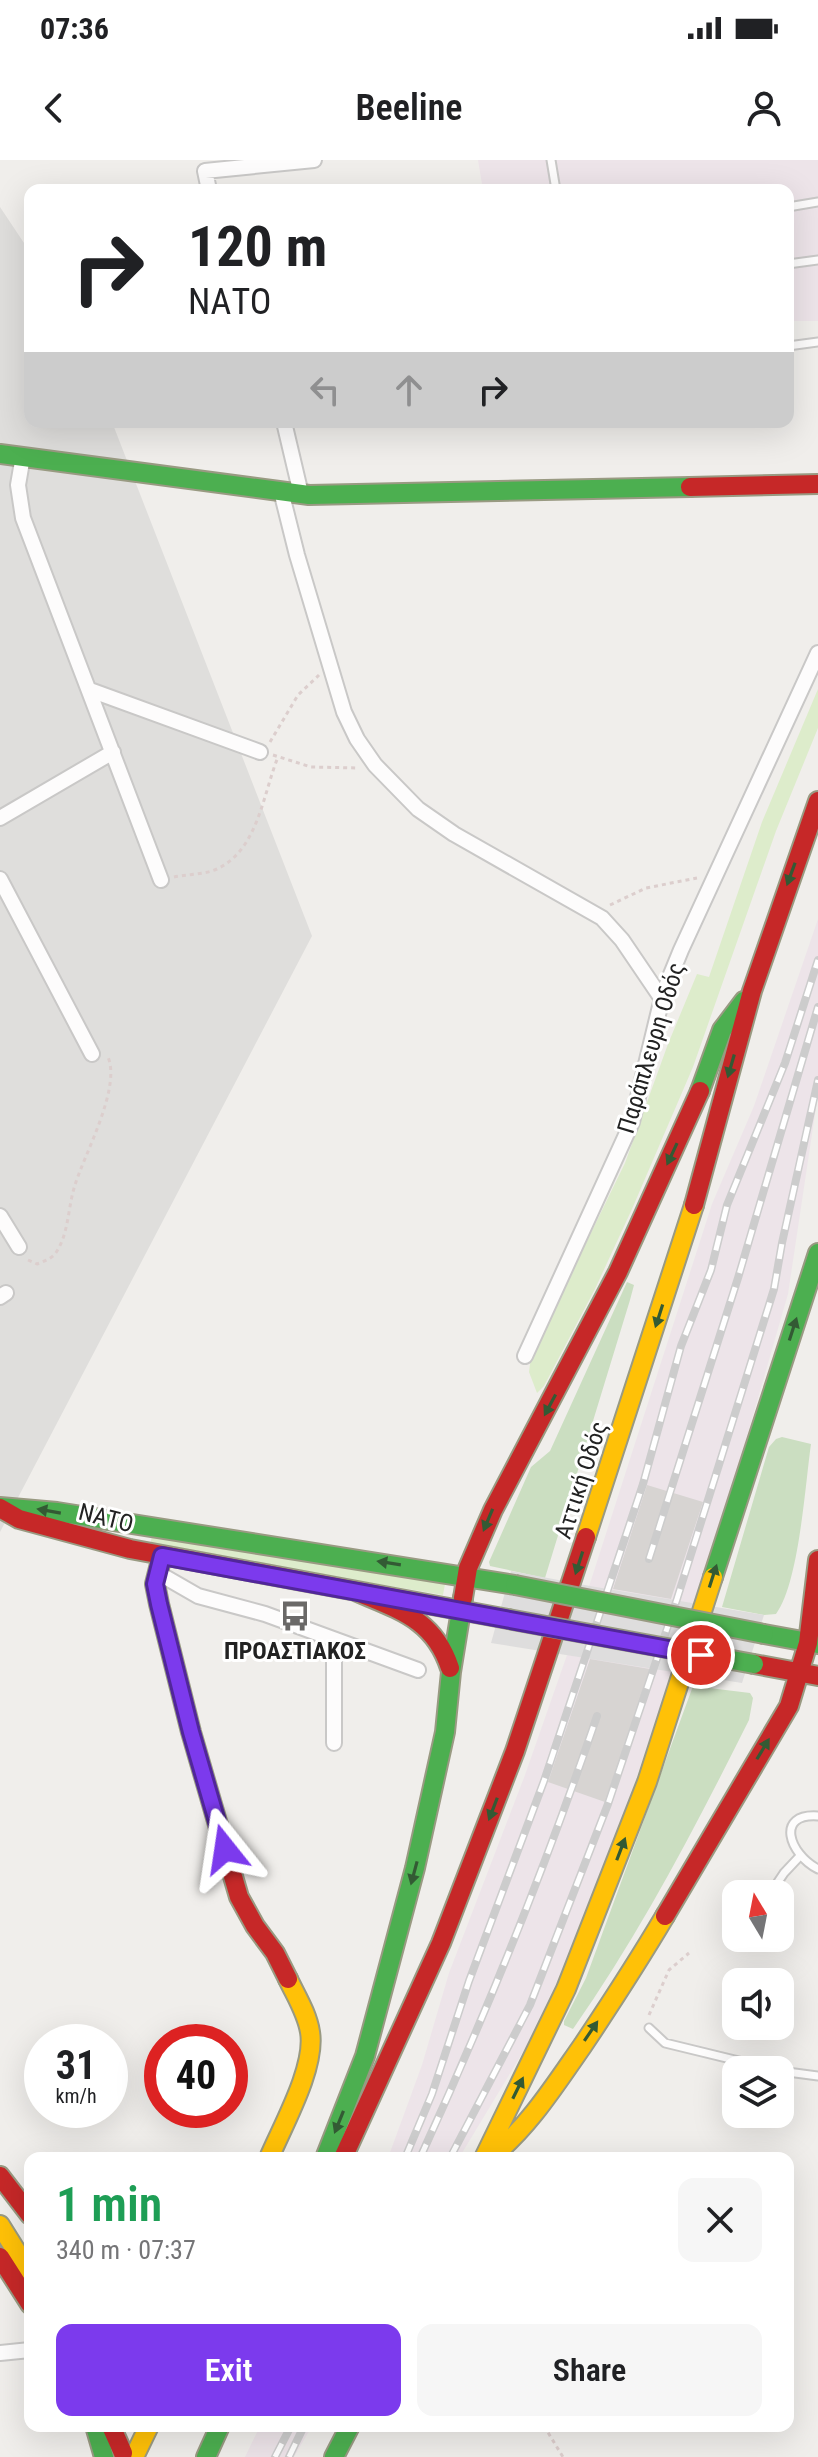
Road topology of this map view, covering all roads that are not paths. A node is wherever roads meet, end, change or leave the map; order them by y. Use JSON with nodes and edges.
{"nodes":[{"id":1,"x":314,"y":160,"type":"edge"},
{"id":2,"x":551,"y":160,"type":"edge"},
{"id":3,"x":208,"y":184,"type":"edge"},
{"id":4,"x":555,"y":184,"type":"edge"},
{"id":5,"x":818,"y":202,"type":"edge"},
{"id":6,"x":794,"y":206,"type":"edge"},
{"id":7,"x":818,"y":260,"type":"edge"},
{"id":8,"x":794,"y":263,"type":"edge"},
{"id":9,"x":818,"y":342,"type":"edge"},
{"id":10,"x":794,"y":345,"type":"edge"},
{"id":11,"x":285,"y":428,"type":"edge"},
{"id":12,"x":0,"y":454,"type":"edge"},
{"id":13,"x":23,"y":456,"type":"junction"},
{"id":14,"x":818,"y":484,"type":"edge"},
{"id":15,"x":281,"y":491,"type":"junction"},
{"id":16,"x":301,"y":494,"type":"junction"},
{"id":17,"x":818,"y":653,"type":"edge"},
{"id":18,"x":90,"y":690,"type":"junction"},
{"id":19,"x":113,"y":752,"type":"junction"},
{"id":20,"x":260,"y":752,"type":"road end"},
{"id":21,"x":818,"y":801,"type":"edge"},
{"id":22,"x":0,"y":818,"type":"edge"},
{"id":23,"x":0,"y":879,"type":"edge"},
{"id":24,"x":161,"y":880,"type":"road end"},
{"id":25,"x":752,"y":991,"type":"junction"},
{"id":26,"x":662,"y":999,"type":"junction"},
{"id":27,"x":92,"y":1054,"type":"road end"},
{"id":28,"x":0,"y":1216,"type":"edge"},
{"id":29,"x":19,"y":1247,"type":"road end"},
{"id":30,"x":818,"y":1253,"type":"edge"},
{"id":31,"x":525,"y":1356,"type":"dead end"},
{"id":32,"x":0,"y":1507,"type":"edge"},
{"id":33,"x":160,"y":1564,"type":"junction"},
{"id":34,"x":818,"y":1573,"type":"edge"},
{"id":35,"x":466,"y":1576,"type":"junction"},
{"id":36,"x":355,"y":1591,"type":"junction"},
{"id":37,"x":460,"y":1610,"type":"junction"},
{"id":38,"x":334,"y":1640,"type":"junction"},
{"id":39,"x":813,"y":1644,"type":"edge"},
{"id":40,"x":418,"y":1670,"type":"dead end"},
{"id":41,"x":451,"y":1672,"type":"junction"},
{"id":42,"x":809,"y":1674,"type":"edge"},
{"id":43,"x":334,"y":1743,"type":"dead end"},
{"id":44,"x":818,"y":1816,"type":"edge"},
{"id":45,"x":800,"y":1856,"type":"junction"},
{"id":46,"x":818,"y":1869,"type":"edge"},
{"id":47,"x":779,"y":1880,"type":"edge"},
{"id":48,"x":649,"y":2028,"type":"road end"},
{"id":49,"x":722,"y":2057,"type":"edge"},
{"id":50,"x":794,"y":2072,"type":"edge"},
{"id":51,"x":818,"y":2076,"type":"edge"},
{"id":52,"x":271,"y":2152,"type":"edge"},
{"id":53,"x":327,"y":2152,"type":"edge"},
{"id":54,"x":346,"y":2152,"type":"edge"},
{"id":55,"x":490,"y":2152,"type":"edge"},
{"id":56,"x":496,"y":2152,"type":"edge"},
{"id":57,"x":0,"y":2176,"type":"edge"},
{"id":58,"x":24,"y":2207,"type":"edge"},
{"id":59,"x":0,"y":2225,"type":"edge"},
{"id":60,"x":0,"y":2257,"type":"edge"},
{"id":61,"x":24,"y":2263,"type":"edge"},
{"id":62,"x":24,"y":2295,"type":"edge"},
{"id":63,"x":24,"y":2351,"type":"edge"},
{"id":64,"x":0,"y":2353,"type":"edge"},
{"id":65,"x":100,"y":2432,"type":"edge"},
{"id":66,"x":113,"y":2432,"type":"edge"},
{"id":67,"x":142,"y":2432,"type":"edge"},
{"id":68,"x":217,"y":2432,"type":"edge"},
{"id":69,"x":347,"y":2432,"type":"edge"},
{"id":70,"x":120,"y":2456,"type":"edge"},
{"id":71,"x":206,"y":2457,"type":"edge"},
{"id":72,"x":334,"y":2457,"type":"edge"}],
"edges":[{"from":1,"to":3,"type":"street"},
{"from":2,"to":4,"type":"lane"},
{"from":5,"to":6,"type":"lane"},
{"from":7,"to":8,"type":"lane"},
{"from":9,"to":10,"type":"lane"},
{"from":11,"to":16,"type":"street"},
{"from":12,"to":13,"type":"main road"},
{"from":13,"to":15,"type":"main road"},
{"from":13,"to":18,"type":"street"},
{"from":14,"to":16,"type":"main road"},
{"from":15,"to":16,"type":"main road"},
{"from":15,"to":26,"type":"street"},
{"from":17,"to":26,"type":"street","name":"Παράπλευρη Οδός"},
{"from":18,"to":19,"type":"street"},
{"from":18,"to":20,"type":"street"},
{"from":19,"to":22,"type":"street"},
{"from":19,"to":24,"type":"street"},
{"from":21,"to":25,"type":"main road","name":"Αττική Οδός","one_way":true},
{"from":23,"to":27,"type":"street"},
{"from":25,"to":35,"type":"main road","one_way":true},
{"from":25,"to":54,"type":"main road","name":"Αττική Οδός","one_way":true},
{"from":26,"to":31,"type":"street","name":"Παράπλευρη Οδός"},
{"from":28,"to":29,"type":"street"},
{"from":55,"to":30,"type":"main road","one_way":true},
{"from":32,"to":33,"type":"main road","name":"ΝΑΤΟ"},
{"from":35,"to":32,"type":"main road","name":"ΝΑΤΟ","one_way":true},
{"from":33,"to":36,"type":"main road","name":"ΝΑΤΟ"},
{"from":33,"to":38,"type":"street"},
{"from":33,"to":52,"type":"main road"},
{"from":34,"to":39,"type":"main road"},
{"from":35,"to":37,"type":"main road"},
{"from":35,"to":39,"type":"main road","name":"ΝΑΤΟ","bridge":true},
{"from":36,"to":37,"type":"main road","name":"ΝΑΤΟ"},
{"from":36,"to":41,"type":"main road"},
{"from":37,"to":41,"type":"main road"},
{"from":37,"to":42,"type":"main road","name":"ΝΑΤΟ","bridge":true},
{"from":38,"to":40,"type":"street"},
{"from":38,"to":43,"type":"street"},
{"from":39,"to":42,"type":"main road"},
{"from":41,"to":53,"type":"main road","one_way":true},
{"from":56,"to":42,"type":"main road","one_way":true},
{"from":44,"to":45,"type":"lane"},
{"from":45,"to":46,"type":"lane"},
{"from":45,"to":47,"type":"lane"},
{"from":48,"to":49,"type":"lane"},
{"from":50,"to":51,"type":"lane"},
{"from":57,"to":58,"type":"main road"},
{"from":59,"to":61,"type":"main road"},
{"from":60,"to":62,"type":"main road"},
{"from":63,"to":64,"type":"street"},
{"from":65,"to":70,"type":"main road"},
{"from":66,"to":70,"type":"main road"},
{"from":67,"to":70,"type":"main road"},
{"from":68,"to":71,"type":"main road"},
{"from":69,"to":72,"type":"main road"}]}
